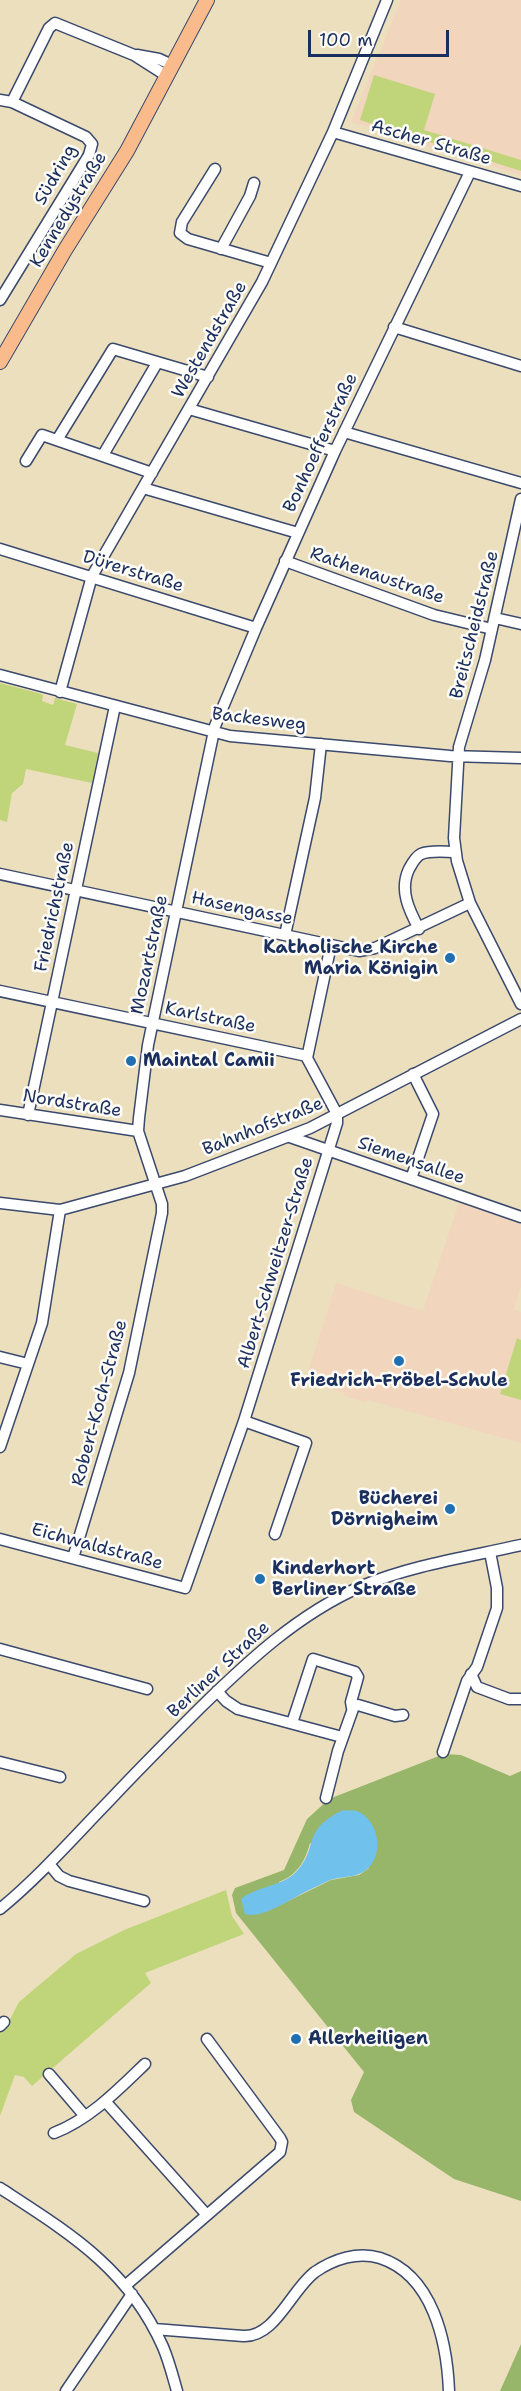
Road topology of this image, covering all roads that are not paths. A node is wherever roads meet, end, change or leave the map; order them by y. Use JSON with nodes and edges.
{"nodes":[{"id":1,"x":207,"y":0,"type":"edge"},
{"id":2,"x":387,"y":0,"type":"edge"},
{"id":3,"x":170,"y":70,"type":"junction"},
{"id":4,"x":0,"y":100,"type":"edge"},
{"id":5,"x":12,"y":102,"type":"junction"},
{"id":6,"x":333,"y":132,"type":"junction"},
{"id":7,"x":215,"y":170,"type":"dead end"},
{"id":8,"x":470,"y":172,"type":"junction"},
{"id":9,"x":254,"y":183,"type":"dead end"},
{"id":10,"x":521,"y":186,"type":"edge"},
{"id":11,"x":221,"y":249,"type":"junction"},
{"id":12,"x":271,"y":263,"type":"junction"},
{"id":13,"x":0,"y":300,"type":"edge"},
{"id":14,"x":395,"y":325,"type":"junction"},
{"id":15,"x":0,"y":362,"type":"edge"},
{"id":16,"x":157,"y":363,"type":"junction"},
{"id":17,"x":521,"y":366,"type":"edge"},
{"id":18,"x":207,"y":377,"type":"junction"},
{"id":19,"x":189,"y":409,"type":"junction"},
{"id":20,"x":344,"y":432,"type":"junction"},
{"id":21,"x":57,"y":440,"type":"junction"},
{"id":22,"x":334,"y":451,"type":"junction"},
{"id":23,"x":102,"y":455,"type":"junction"},
{"id":24,"x":26,"y":461,"type":"dead end"},
{"id":25,"x":152,"y":473,"type":"junction"},
{"id":26,"x":521,"y":483,"type":"edge"},
{"id":27,"x":143,"y":488,"type":"junction"},
{"id":28,"x":521,"y":499,"type":"edge"},
{"id":29,"x":298,"y":533,"type":"junction"},
{"id":30,"x":0,"y":549,"type":"edge"},
{"id":31,"x":285,"y":561,"type":"junction"},
{"id":32,"x":92,"y":576,"type":"junction"},
{"id":33,"x":494,"y":624,"type":"junction"},
{"id":34,"x":521,"y":624,"type":"edge"},
{"id":35,"x":256,"y":628,"type":"junction"},
{"id":36,"x":0,"y":675,"type":"edge"},
{"id":37,"x":60,"y":692,"type":"junction"},
{"id":38,"x":115,"y":706,"type":"junction"},
{"id":39,"x":213,"y":733,"type":"junction"},
{"id":40,"x":321,"y":744,"type":"junction"},
{"id":41,"x":459,"y":757,"type":"junction"},
{"id":42,"x":521,"y":758,"type":"edge"},
{"id":43,"x":455,"y":852,"type":"junction"},
{"id":44,"x":0,"y":874,"type":"edge"},
{"id":45,"x":75,"y":891,"type":"junction"},
{"id":46,"x":470,"y":903,"type":"junction"},
{"id":47,"x":176,"y":911,"type":"junction"},
{"id":48,"x":419,"y":929,"type":"junction"},
{"id":49,"x":285,"y":935,"type":"junction"},
{"id":50,"x":331,"y":945,"type":"junction"},
{"id":51,"x":0,"y":991,"type":"edge"},
{"id":52,"x":51,"y":1002,"type":"junction"},
{"id":53,"x":521,"y":1004,"type":"edge"},
{"id":54,"x":521,"y":1019,"type":"edge"},
{"id":55,"x":152,"y":1023,"type":"junction"},
{"id":56,"x":307,"y":1056,"type":"junction"},
{"id":57,"x":413,"y":1074,"type":"junction"},
{"id":58,"x":0,"y":1110,"type":"edge"},
{"id":59,"x":337,"y":1114,"type":"junction"},
{"id":60,"x":28,"y":1115,"type":"junction"},
{"id":61,"x":138,"y":1131,"type":"junction"},
{"id":62,"x":290,"y":1137,"type":"junction"},
{"id":63,"x":328,"y":1150,"type":"junction"},
{"id":64,"x":411,"y":1179,"type":"junction"},
{"id":65,"x":156,"y":1185,"type":"junction"},
{"id":66,"x":0,"y":1203,"type":"edge"},
{"id":67,"x":60,"y":1210,"type":"junction"},
{"id":68,"x":521,"y":1217,"type":"edge"},
{"id":69,"x":0,"y":1357,"type":"edge"},
{"id":70,"x":28,"y":1364,"type":"junction"},
{"id":71,"x":244,"y":1421,"type":"junction"},
{"id":72,"x":0,"y":1447,"type":"edge"},
{"id":73,"x":275,"y":1534,"type":"dead end"},
{"id":74,"x":0,"y":1539,"type":"edge"},
{"id":75,"x":521,"y":1545,"type":"edge"},
{"id":76,"x":490,"y":1552,"type":"junction"},
{"id":77,"x":74,"y":1558,"type":"junction"},
{"id":78,"x":184,"y":1588,"type":"joint"},
{"id":79,"x":0,"y":1649,"type":"edge"},
{"id":80,"x":471,"y":1674,"type":"junction"},
{"id":81,"x":147,"y":1689,"type":"dead end"},
{"id":82,"x":217,"y":1691,"type":"junction"},
{"id":83,"x":521,"y":1700,"type":"edge"},
{"id":84,"x":352,"y":1708,"type":"junction"},
{"id":85,"x":403,"y":1715,"type":"dead end"},
{"id":86,"x":292,"y":1723,"type":"junction"},
{"id":87,"x":342,"y":1737,"type":"junction"},
{"id":88,"x":443,"y":1752,"type":"dead end"},
{"id":89,"x":0,"y":1762,"type":"edge"},
{"id":90,"x":60,"y":1777,"type":"dead end"},
{"id":91,"x":326,"y":1798,"type":"dead end"},
{"id":92,"x":49,"y":1864,"type":"junction"},
{"id":93,"x":144,"y":1901,"type":"dead end"},
{"id":94,"x":0,"y":1909,"type":"edge"},
{"id":95,"x":207,"y":2039,"type":"dead end"},
{"id":96,"x":145,"y":2064,"type":"dead end"},
{"id":97,"x":49,"y":2074,"type":"dead end"},
{"id":98,"x":105,"y":2102,"type":"junction"},
{"id":99,"x":84,"y":2115,"type":"junction"},
{"id":100,"x":54,"y":2133,"type":"dead end"},
{"id":101,"x":0,"y":2188,"type":"edge"},
{"id":102,"x":206,"y":2214,"type":"junction"},
{"id":103,"x":129,"y":2289,"type":"junction"},
{"id":104,"x":154,"y":2329,"type":"junction"},
{"id":105,"x":66,"y":2391,"type":"edge"},
{"id":106,"x":177,"y":2391,"type":"edge"},
{"id":107,"x":449,"y":2391,"type":"edge"}],
"edges":[{"from":1,"to":3,"type":"main road","name":"Kennedystraße"},
{"from":2,"to":6,"type":"street","name":"Westendstraße"},
{"from":3,"to":5,"type":"street"},
{"from":3,"to":15,"type":"main road","name":"Kennedystraße"},
{"from":4,"to":5,"type":"street","name":"Südring"},
{"from":5,"to":13,"type":"street","name":"Südring"},
{"from":6,"to":8,"type":"street","name":"Ascher Straße"},
{"from":6,"to":12,"type":"street","name":"Westendstraße"},
{"from":7,"to":11,"type":"street"},
{"from":8,"to":10,"type":"street","name":"Ascher Straße"},
{"from":8,"to":14,"type":"street","name":"Bonhoefferstraße"},
{"from":9,"to":11,"type":"street"},
{"from":11,"to":12,"type":"street"},
{"from":12,"to":18,"type":"street","name":"Westendstraße"},
{"from":14,"to":17,"type":"street"},
{"from":14,"to":20,"type":"street","name":"Bonhoefferstraße"},
{"from":16,"to":18,"type":"street"},
{"from":16,"to":21,"type":"street"},
{"from":16,"to":23,"type":"street"},
{"from":18,"to":19,"type":"street","name":"Westendstraße"},
{"from":19,"to":22,"type":"street"},
{"from":19,"to":25,"type":"street","name":"Westendstraße"},
{"from":20,"to":22,"type":"street","name":"Bonhoefferstraße"},
{"from":20,"to":26,"type":"street"},
{"from":21,"to":23,"type":"street"},
{"from":21,"to":24,"type":"street"},
{"from":22,"to":29,"type":"street","name":"Bonhoefferstraße"},
{"from":23,"to":25,"type":"street"},
{"from":25,"to":27,"type":"street","name":"Westendstraße"},
{"from":27,"to":29,"type":"street"},
{"from":27,"to":32,"type":"street","name":"Westendstraße"},
{"from":28,"to":33,"type":"street","name":"Breitscheidstraße"},
{"from":29,"to":31,"type":"street","name":"Bonhoefferstraße"},
{"from":30,"to":32,"type":"street","name":"Dürerstraße"},
{"from":31,"to":33,"type":"street","name":"Rathenaustraße"},
{"from":31,"to":35,"type":"street","name":"Bonhoefferstraße"},
{"from":32,"to":35,"type":"street","name":"Dürerstraße"},
{"from":32,"to":37,"type":"street","name":"Westendstraße"},
{"from":33,"to":34,"type":"street","name":"Rathenaustraße"},
{"from":33,"to":41,"type":"street","name":"Breitscheidstraße"},
{"from":35,"to":39,"type":"street","name":"Bonhoefferstraße"},
{"from":36,"to":37,"type":"street","name":"Backesweg"},
{"from":37,"to":38,"type":"street","name":"Backesweg"},
{"from":38,"to":39,"type":"street","name":"Backesweg"},
{"from":38,"to":45,"type":"street","name":"Friedrichstraße"},
{"from":39,"to":40,"type":"street","name":"Backesweg"},
{"from":39,"to":47,"type":"street","name":"Mozartstraße"},
{"from":40,"to":41,"type":"street","name":"Backesweg"},
{"from":40,"to":49,"type":"street"},
{"from":41,"to":42,"type":"street","name":"Backesweg"},
{"from":41,"to":43,"type":"street","name":"Breitscheidstraße"},
{"from":43,"to":46,"type":"street","name":"Breitscheidstraße"},
{"from":43,"to":48,"type":"street"},
{"from":44,"to":45,"type":"street","name":"Hasengasse"},
{"from":45,"to":47,"type":"street","name":"Hasengasse"},
{"from":45,"to":52,"type":"street","name":"Friedrichstraße"},
{"from":46,"to":48,"type":"street","name":"Hasengasse"},
{"from":46,"to":53,"type":"street","name":"Breitscheidstraße"},
{"from":47,"to":49,"type":"street","name":"Hasengasse"},
{"from":47,"to":55,"type":"street","name":"Mozartstraße"},
{"from":48,"to":50,"type":"street","name":"Hasengasse"},
{"from":49,"to":50,"type":"street","name":"Hasengasse"},
{"from":50,"to":56,"type":"street"},
{"from":51,"to":52,"type":"street","name":"Karlstraße"},
{"from":52,"to":55,"type":"street","name":"Karlstraße"},
{"from":52,"to":60,"type":"street","name":"Friedrichstraße"},
{"from":54,"to":57,"type":"street","name":"Bahnhofstraße"},
{"from":55,"to":56,"type":"street","name":"Karlstraße"},
{"from":55,"to":61,"type":"street","name":"Mozartstraße"},
{"from":56,"to":59,"type":"street"},
{"from":57,"to":59,"type":"street","name":"Bahnhofstraße"},
{"from":57,"to":64,"type":"street"},
{"from":58,"to":60,"type":"street","name":"Nordstraße"},
{"from":59,"to":62,"type":"street","name":"Bahnhofstraße"},
{"from":59,"to":63,"type":"street","name":"Albert-Schweitzer-Straße"},
{"from":60,"to":61,"type":"street","name":"Nordstraße"},
{"from":61,"to":65,"type":"street","name":"Mozartstraße"},
{"from":62,"to":63,"type":"street","name":"Siemensallee"},
{"from":62,"to":65,"type":"street","name":"Bahnhofstraße"},
{"from":63,"to":64,"type":"street","name":"Siemensallee"},
{"from":63,"to":71,"type":"street","name":"Albert-Schweitzer-Straße"},
{"from":64,"to":68,"type":"street","name":"Siemensallee"},
{"from":65,"to":67,"type":"street","name":"Bahnhofstraße"},
{"from":65,"to":77,"type":"street","name":"Robert-Koch-Straße"},
{"from":66,"to":67,"type":"street","name":"Bahnhofstraße"},
{"from":67,"to":70,"type":"street"},
{"from":69,"to":70,"type":"street"},
{"from":70,"to":72,"type":"street"},
{"from":71,"to":73,"type":"street"},
{"from":71,"to":78,"type":"street","name":"Albert-Schweitzer-Straße"},
{"from":74,"to":77,"type":"street","name":"Eichwaldstraße"},
{"from":75,"to":76,"type":"street","name":"Berliner Straße"},
{"from":76,"to":80,"type":"street"},
{"from":76,"to":82,"type":"street","name":"Berliner Straße"},
{"from":77,"to":78,"type":"street","name":"Eichwaldstraße"},
{"from":79,"to":81,"type":"street"},
{"from":80,"to":83,"type":"street"},
{"from":80,"to":88,"type":"street"},
{"from":82,"to":86,"type":"street"},
{"from":82,"to":92,"type":"street","name":"Berliner Straße"},
{"from":84,"to":85,"type":"street"},
{"from":84,"to":86,"type":"street"},
{"from":84,"to":87,"type":"street"},
{"from":86,"to":87,"type":"street"},
{"from":87,"to":91,"type":"street"},
{"from":89,"to":90,"type":"street"},
{"from":92,"to":93,"type":"street"},
{"from":92,"to":94,"type":"street","name":"Berliner Straße"},
{"from":95,"to":102,"type":"street"},
{"from":96,"to":98,"type":"street"},
{"from":97,"to":99,"type":"street"},
{"from":98,"to":99,"type":"street"},
{"from":98,"to":102,"type":"street"},
{"from":99,"to":100,"type":"street"},
{"from":101,"to":103,"type":"street"},
{"from":102,"to":103,"type":"street"},
{"from":103,"to":104,"type":"street"},
{"from":103,"to":105,"type":"street"},
{"from":104,"to":106,"type":"street"},
{"from":104,"to":107,"type":"street"}]}
